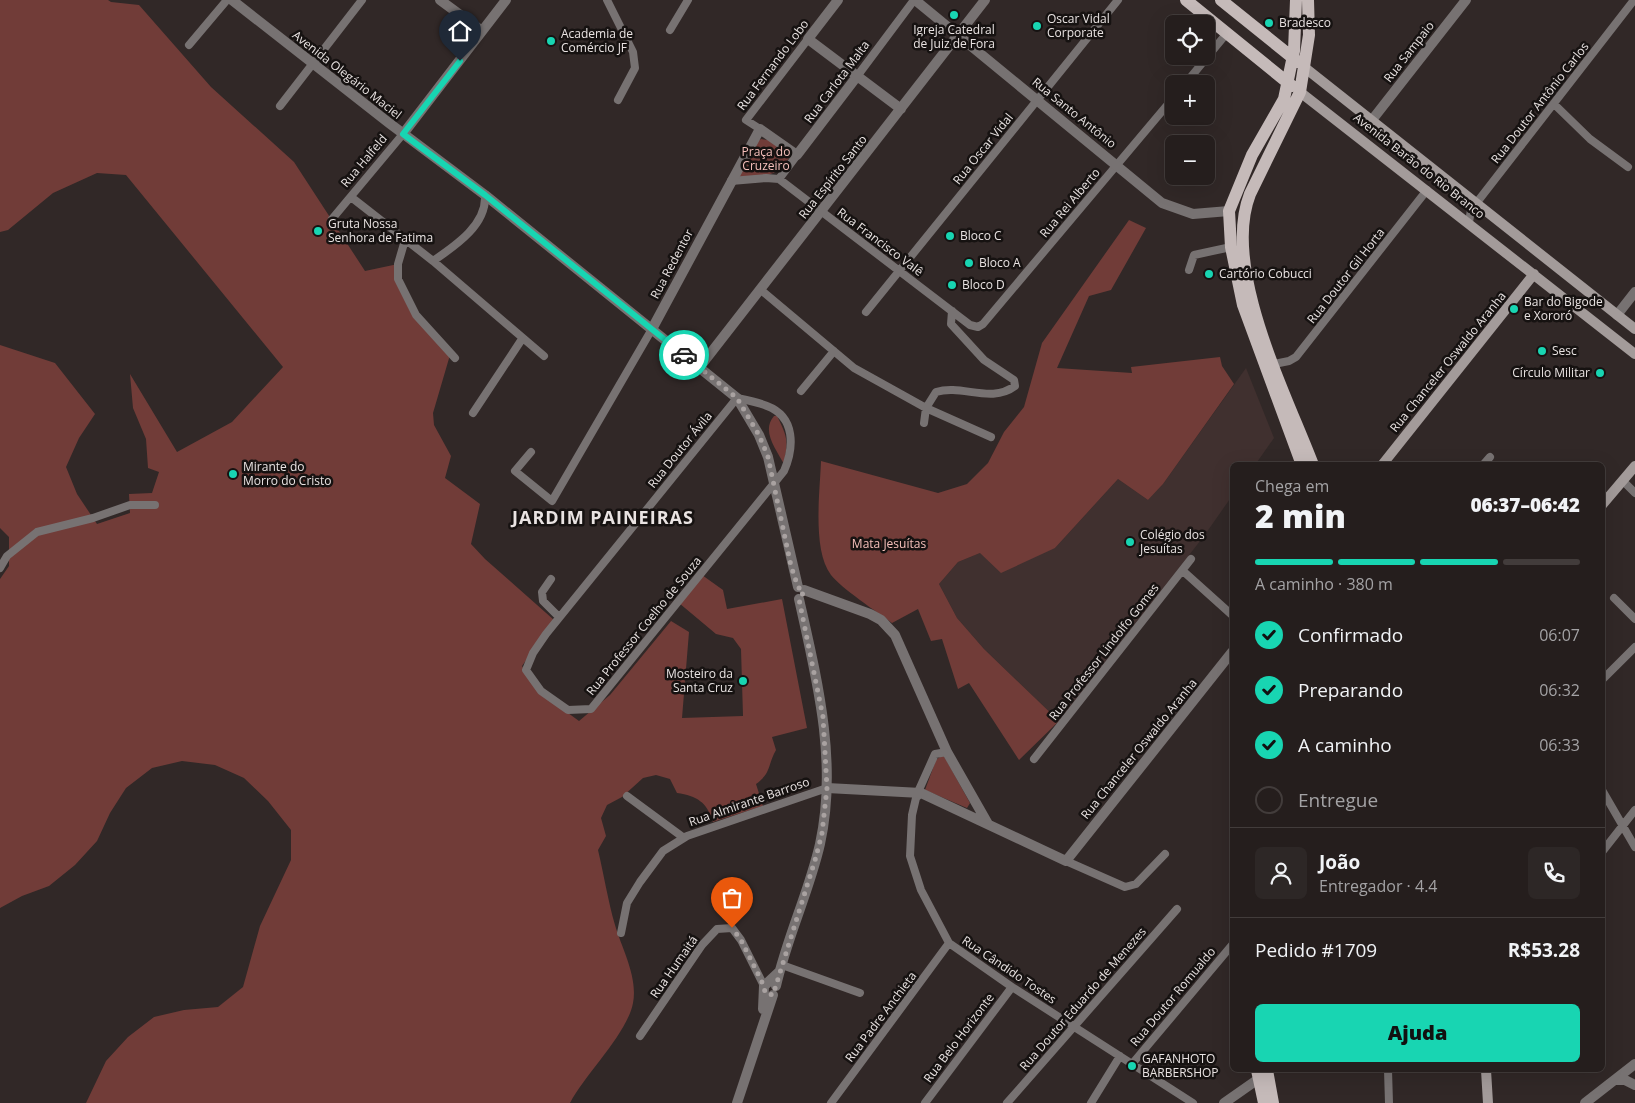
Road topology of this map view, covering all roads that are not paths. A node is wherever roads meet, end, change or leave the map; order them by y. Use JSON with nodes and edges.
{"nodes":[{"id":1,"x":227,"y":0,"type":"edge"},
{"id":2,"x":232,"y":0,"type":"edge"},
{"id":3,"x":362,"y":0,"type":"edge"},
{"id":4,"x":440,"y":0,"type":"edge"},
{"id":5,"x":506,"y":0,"type":"edge"},
{"id":6,"x":607,"y":0,"type":"edge"},
{"id":7,"x":688,"y":0,"type":"edge"},
{"id":8,"x":838,"y":0,"type":"edge"},
{"id":9,"x":915,"y":0,"type":"edge"},
{"id":10,"x":985,"y":0,"type":"edge"},
{"id":11,"x":1118,"y":0,"type":"edge"},
{"id":12,"x":1186,"y":0,"type":"edge"},
{"id":13,"x":1221,"y":0,"type":"edge"},
{"id":14,"x":1296,"y":0,"type":"edge"},
{"id":15,"x":1308,"y":0,"type":"edge"},
{"id":16,"x":1466,"y":0,"type":"edge"},
{"id":17,"x":1634,"y":0,"type":"edge"},
{"id":18,"x":670,"y":30,"type":"dead end"},
{"id":19,"x":482,"y":32,"type":"junction"},
{"id":20,"x":1227,"y":33,"type":"junction"},
{"id":21,"x":958,"y":35,"type":"junction"},
{"id":22,"x":1295,"y":37,"type":"junction"},
{"id":23,"x":808,"y":39,"type":"junction"},
{"id":24,"x":189,"y":45,"type":"dead end"},
{"id":25,"x":1281,"y":48,"type":"junction"},
{"id":26,"x":1292,"y":58,"type":"junction"},
{"id":27,"x":312,"y":64,"type":"junction"},
{"id":28,"x":1304,"y":66,"type":"junction"},
{"id":29,"x":1192,"y":75,"type":"edge"},
{"id":30,"x":858,"y":76,"type":"junction"},
{"id":31,"x":1288,"y":82,"type":"junction"},
{"id":32,"x":1300,"y":92,"type":"junction"},
{"id":33,"x":1038,"y":99,"type":"junction"},
{"id":34,"x":618,"y":100,"type":"dead end"},
{"id":35,"x":1554,"y":104,"type":"junction"},
{"id":36,"x":280,"y":106,"type":"dead end"},
{"id":37,"x":1165,"y":108,"type":"edge"},
{"id":38,"x":901,"y":109,"type":"junction"},
{"id":39,"x":1372,"y":120,"type":"junction"},
{"id":40,"x":760,"y":130,"type":"junction"},
{"id":41,"x":403,"y":134,"type":"junction"},
{"id":42,"x":797,"y":155,"type":"junction"},
{"id":43,"x":1117,"y":164,"type":"junction"},
{"id":44,"x":1628,"y":167,"type":"dead end"},
{"id":45,"x":779,"y":179,"type":"junction"},
{"id":46,"x":731,"y":181,"type":"junction"},
{"id":47,"x":1428,"y":190,"type":"junction"},
{"id":48,"x":485,"y":195,"type":"junction"},
{"id":49,"x":351,"y":196,"type":"junction"},
{"id":50,"x":1476,"y":203,"type":"junction"},
{"id":51,"x":1229,"y":211,"type":"junction"},
{"id":52,"x":822,"y":212,"type":"junction"},
{"id":53,"x":332,"y":219,"type":"dead end"},
{"id":54,"x":1469,"y":222,"type":"junction"},
{"id":55,"x":405,"y":240,"type":"junction"},
{"id":56,"x":1231,"y":247,"type":"junction"},
{"id":57,"x":433,"y":260,"type":"junction"},
{"id":58,"x":900,"y":270,"type":"junction"},
{"id":59,"x":1189,"y":270,"type":"dead end"},
{"id":60,"x":1534,"y":274,"type":"junction"},
{"id":61,"x":1247,"y":276,"type":"junction"},
{"id":62,"x":761,"y":290,"type":"junction"},
{"id":63,"x":1635,"y":292,"type":"edge"},
{"id":64,"x":952,"y":310,"type":"junction"},
{"id":65,"x":866,"y":312,"type":"dead end"},
{"id":66,"x":1617,"y":315,"type":"junction"},
{"id":67,"x":984,"y":324,"type":"joint"},
{"id":68,"x":652,"y":329,"type":"junction"},
{"id":69,"x":1635,"y":329,"type":"edge"},
{"id":70,"x":522,"y":339,"type":"junction"},
{"id":71,"x":834,"y":351,"type":"junction"},
{"id":72,"x":1635,"y":354,"type":"edge"},
{"id":73,"x":544,"y":356,"type":"dead end"},
{"id":74,"x":455,"y":358,"type":"dead end"},
{"id":75,"x":1274,"y":364,"type":"junction"},
{"id":76,"x":700,"y":368,"type":"junction"},
{"id":77,"x":801,"y":390,"type":"dead end"},
{"id":78,"x":737,"y":398,"type":"junction"},
{"id":79,"x":926,"y":408,"type":"junction"},
{"id":80,"x":473,"y":413,"type":"dead end"},
{"id":81,"x":924,"y":423,"type":"dead end"},
{"id":82,"x":991,"y":437,"type":"dead end"},
{"id":83,"x":531,"y":452,"type":"dead end"},
{"id":84,"x":1490,"y":457,"type":"dead end"},
{"id":85,"x":1301,"y":462,"type":"edge"},
{"id":86,"x":1312,"y":462,"type":"edge"},
{"id":87,"x":1384,"y":462,"type":"edge"},
{"id":88,"x":1486,"y":462,"type":"edge"},
{"id":89,"x":1635,"y":466,"type":"edge"},
{"id":90,"x":1623,"y":481,"type":"junction"},
{"id":91,"x":773,"y":485,"type":"junction"},
{"id":92,"x":1635,"y":493,"type":"edge"},
{"id":93,"x":1605,"y":502,"type":"edge"},
{"id":94,"x":155,"y":505,"type":"dead end"},
{"id":95,"x":1191,"y":559,"type":"dead end"},
{"id":96,"x":0,"y":568,"type":"edge"},
{"id":97,"x":1183,"y":571,"type":"junction"},
{"id":98,"x":551,"y":579,"type":"dead end"},
{"id":99,"x":800,"y":592,"type":"junction"},
{"id":100,"x":1614,"y":598,"type":"dead end"},
{"id":101,"x":1230,"y":613,"type":"edge"},
{"id":102,"x":559,"y":618,"type":"junction"},
{"id":103,"x":1635,"y":619,"type":"edge"},
{"id":104,"x":546,"y":634,"type":"joint"},
{"id":105,"x":1635,"y":647,"type":"edge"},
{"id":106,"x":1230,"y":655,"type":"edge"},
{"id":107,"x":1605,"y":677,"type":"edge"},
{"id":108,"x":947,"y":752,"type":"junction"},
{"id":109,"x":1034,"y":759,"type":"dead end"},
{"id":110,"x":827,"y":788,"type":"junction"},
{"id":111,"x":919,"y":793,"type":"junction"},
{"id":112,"x":627,"y":796,"type":"dead end"},
{"id":113,"x":974,"y":800,"type":"junction"},
{"id":114,"x":1605,"y":801,"type":"edge"},
{"id":115,"x":1635,"y":810,"type":"edge"},
{"id":116,"x":964,"y":812,"type":"junction"},
{"id":117,"x":989,"y":825,"type":"junction"},
{"id":118,"x":1622,"y":826,"type":"junction"},
{"id":119,"x":684,"y":838,"type":"junction"},
{"id":120,"x":1605,"y":848,"type":"edge"},
{"id":121,"x":1635,"y":848,"type":"edge"},
{"id":122,"x":1165,"y":854,"type":"dead end"},
{"id":123,"x":1066,"y":861,"type":"junction"},
{"id":124,"x":1177,"y":910,"type":"dead end"},
{"id":125,"x":621,"y":933,"type":"dead end"},
{"id":126,"x":949,"y":943,"type":"junction"},
{"id":127,"x":1230,"y":947,"type":"edge"},
{"id":128,"x":780,"y":969,"type":"junction"},
{"id":129,"x":1012,"y":987,"type":"junction"},
{"id":130,"x":770,"y":988,"type":"junction"},
{"id":131,"x":860,"y":993,"type":"dead end"},
{"id":132,"x":1074,"y":1027,"type":"junction"},
{"id":133,"x":640,"y":1036,"type":"dead end"},
{"id":134,"x":1120,"y":1056,"type":"junction"},
{"id":135,"x":1132,"y":1064,"type":"junction"},
{"id":136,"x":1634,"y":1066,"type":"edge"},
{"id":137,"x":1265,"y":1072,"type":"edge"},
{"id":138,"x":1388,"y":1072,"type":"edge"},
{"id":139,"x":1486,"y":1072,"type":"edge"},
{"id":140,"x":1616,"y":1080,"type":"junction"},
{"id":141,"x":1633,"y":1084,"type":"edge"},
{"id":142,"x":737,"y":1103,"type":"edge"},
{"id":143,"x":831,"y":1103,"type":"edge"},
{"id":144,"x":925,"y":1103,"type":"edge"},
{"id":145,"x":1007,"y":1103,"type":"edge"},
{"id":146,"x":1091,"y":1103,"type":"edge"},
{"id":147,"x":1193,"y":1103,"type":"edge"},
{"id":148,"x":1224,"y":1103,"type":"edge"},
{"id":149,"x":1264,"y":1103,"type":"edge"},
{"id":150,"x":1273,"y":1103,"type":"edge"},
{"id":151,"x":1389,"y":1103,"type":"edge"},
{"id":152,"x":1488,"y":1103,"type":"edge"},
{"id":153,"x":1585,"y":1103,"type":"edge"}],
"edges":[{"from":1,"to":24,"type":"street"},
{"from":2,"to":27,"type":"street","name":"Avenida Olegário Maciel"},
{"from":3,"to":27,"type":"street"},
{"from":4,"to":19,"type":"street"},
{"from":5,"to":19,"type":"street","name":"Rua Halfeld"},
{"from":6,"to":34,"type":"street"},
{"from":7,"to":18,"type":"street"},
{"from":8,"to":23,"type":"street","name":"Rua Fernando Lobo"},
{"from":9,"to":21,"type":"street","name":"Rua Santo Antônio"},
{"from":9,"to":30,"type":"street","name":"Rua Carlota Malta"},
{"from":10,"to":21,"type":"street","name":"Rua Espírito Santo"},
{"from":11,"to":33,"type":"street","name":"Rua Oscar Vidal"},
{"from":12,"to":20,"type":"main road","name":"Avenida Barão do Rio Branco"},
{"from":13,"to":25,"type":"main road","name":"Avenida Barão do Rio Branco"},
{"from":14,"to":22,"type":"main road"},
{"from":15,"to":28,"type":"main road"},
{"from":16,"to":39,"type":"street","name":"Rua Sampaio"},
{"from":17,"to":35,"type":"street","name":"Rua Doutor Antônio Carlos"},
{"from":19,"to":41,"type":"street","name":"Rua Halfeld"},
{"from":20,"to":29,"type":"street"},
{"from":20,"to":31,"type":"main road","name":"Avenida Barão do Rio Branco"},
{"from":21,"to":33,"type":"street","name":"Rua Santo Antônio"},
{"from":21,"to":38,"type":"street","name":"Rua Espírito Santo"},
{"from":22,"to":25,"type":"main road"},
{"from":22,"to":26,"type":"main road"},
{"from":23,"to":30,"type":"street"},
{"from":23,"to":40,"type":"street","name":"Rua Fernando Lobo"},
{"from":25,"to":26,"type":"main road","name":"Avenida Barão do Rio Branco"},
{"from":26,"to":28,"type":"main road","name":"Avenida Barão do Rio Branco"},
{"from":26,"to":31,"type":"main road"},
{"from":27,"to":36,"type":"street"},
{"from":27,"to":41,"type":"street","name":"Avenida Olegário Maciel"},
{"from":28,"to":32,"type":"main road"},
{"from":28,"to":39,"type":"main road","name":"Avenida Barão do Rio Branco"},
{"from":30,"to":38,"type":"street"},
{"from":30,"to":42,"type":"street","name":"Rua Carlota Malta"},
{"from":31,"to":32,"type":"main road","name":"Avenida Barão do Rio Branco"},
{"from":31,"to":51,"type":"main road"},
{"from":32,"to":47,"type":"main road","name":"Avenida Barão do Rio Branco"},
{"from":32,"to":61,"type":"main road"},
{"from":33,"to":43,"type":"street","name":"Rua Santo Antônio"},
{"from":33,"to":58,"type":"street","name":"Rua Oscar Vidal"},
{"from":35,"to":44,"type":"street"},
{"from":35,"to":50,"type":"street","name":"Rua Doutor Antônio Carlos"},
{"from":37,"to":43,"type":"street","name":"Rua Rei Alberto"},
{"from":38,"to":52,"type":"street","name":"Rua Espírito Santo"},
{"from":39,"to":50,"type":"main road","name":"Avenida Barão do Rio Branco"},
{"from":40,"to":42,"type":"street","name":"Rua Fernando Lobo"},
{"from":40,"to":46,"type":"street","name":"Rua Redentor"},
{"from":41,"to":48,"type":"street","name":"Avenida Olegário Maciel"},
{"from":41,"to":49,"type":"street","name":"Rua Halfeld"},
{"from":42,"to":45,"type":"street","name":"Rua Carlota Malta"},
{"from":43,"to":51,"type":"street","name":"Rua Santo Antônio"},
{"from":43,"to":67,"type":"street","name":"Rua Rei Alberto"},
{"from":45,"to":46,"type":"street"},
{"from":45,"to":52,"type":"street","name":"Rua Francisco Valê"},
{"from":46,"to":68,"type":"street","name":"Rua Redentor"},
{"from":47,"to":54,"type":"main road","name":"Avenida Barão do Rio Branco"},
{"from":47,"to":75,"type":"street","name":"Rua Doutor Gil Horta"},
{"from":48,"to":57,"type":"street"},
{"from":48,"to":68,"type":"street","name":"Avenida Olegário Maciel"},
{"from":49,"to":53,"type":"street","name":"Rua Halfeld"},
{"from":49,"to":55,"type":"street"},
{"from":50,"to":54,"type":"street","name":"Rua Doutor Antônio Carlos"},
{"from":50,"to":66,"type":"main road","name":"Avenida Barão do Rio Branco"},
{"from":51,"to":56,"type":"main road"},
{"from":51,"to":61,"type":"main road"},
{"from":52,"to":58,"type":"street","name":"Rua Francisco Valê"},
{"from":52,"to":62,"type":"street","name":"Rua Espírito Santo"},
{"from":54,"to":60,"type":"main road","name":"Avenida Barão do Rio Branco"},
{"from":55,"to":57,"type":"street"},
{"from":55,"to":74,"type":"street"},
{"from":56,"to":59,"type":"street"},
{"from":56,"to":85,"type":"main road"},
{"from":57,"to":70,"type":"street"},
{"from":58,"to":64,"type":"street","name":"Rua Francisco Valê"},
{"from":58,"to":65,"type":"street","name":"Rua Oscar Vidal"},
{"from":60,"to":72,"type":"main road","name":"Avenida Barão do Rio Branco"},
{"from":60,"to":87,"type":"main road","name":"Rua Chanceler Oswaldo Aranha"},
{"from":61,"to":75,"type":"main road"},
{"from":62,"to":71,"type":"street"},
{"from":62,"to":76,"type":"street","name":"Rua Espírito Santo"},
{"from":63,"to":66,"type":"street"},
{"from":64,"to":67,"type":"street","name":"Rua Francisco Valê"},
{"from":64,"to":79,"type":"street"},
{"from":66,"to":69,"type":"main road","name":"Avenida Barão do Rio Branco"},
{"from":68,"to":76,"type":"street","name":"Avenida Olegário Maciel"},
{"from":68,"to":83,"type":"street","name":"Rua Redentor"},
{"from":70,"to":73,"type":"street"},
{"from":70,"to":80,"type":"street"},
{"from":71,"to":77,"type":"street"},
{"from":71,"to":79,"type":"street"},
{"from":75,"to":86,"type":"main road"},
{"from":76,"to":78,"type":"street","name":"Avenida Olegário Maciel"},
{"from":78,"to":91,"type":"street","name":"Avenida Olegário Maciel"},
{"from":78,"to":91,"type":"street"},
{"from":78,"to":102,"type":"street","name":"Rua Doutor Ávila"},
{"from":79,"to":81,"type":"street"},
{"from":79,"to":82,"type":"street"},
{"from":84,"to":88,"type":"street"},
{"from":89,"to":90,"type":"main road"},
{"from":90,"to":92,"type":"street"},
{"from":90,"to":93,"type":"main road"},
{"from":91,"to":99,"type":"street","name":"Avenida Olegário Maciel"},
{"from":91,"to":104,"type":"street","name":"Rua Professor Coelho de Souza"},
{"from":94,"to":96,"type":"street"},
{"from":95,"to":97,"type":"street","name":"Rua Professor Lindolfo Gomes"},
{"from":97,"to":101,"type":"street"},
{"from":97,"to":109,"type":"street","name":"Rua Professor Lindolfo Gomes"},
{"from":98,"to":102,"type":"street"},
{"from":99,"to":108,"type":"street"},
{"from":99,"to":110,"type":"street","name":"Avenida Olegário Maciel"},
{"from":100,"to":103,"type":"street"},
{"from":102,"to":104,"type":"street","name":"Rua Doutor Ávila"},
{"from":105,"to":107,"type":"street"},
{"from":106,"to":123,"type":"street","name":"Rua Chanceler Oswaldo Aranha"},
{"from":108,"to":111,"type":"street","name":"Rua Cândido Tostes"},
{"from":108,"to":113,"type":"street"},
{"from":110,"to":111,"type":"street","name":"Rua Almirante Barroso"},
{"from":110,"to":119,"type":"street","name":"Rua Almirante Barroso"},
{"from":110,"to":128,"type":"street","name":"Avenida Olegário Maciel"},
{"from":111,"to":116,"type":"street","name":"Rua Almirante Barroso"},
{"from":111,"to":126,"type":"street","name":"Rua Cândido Tostes"},
{"from":112,"to":119,"type":"street"},
{"from":113,"to":116,"type":"street"},
{"from":113,"to":117,"type":"street"},
{"from":114,"to":118,"type":"street"},
{"from":115,"to":118,"type":"street"},
{"from":116,"to":117,"type":"street","name":"Rua Almirante Barroso"},
{"from":117,"to":123,"type":"street","name":"Rua Almirante Barroso"},
{"from":118,"to":120,"type":"street"},
{"from":118,"to":121,"type":"street"},
{"from":119,"to":125,"type":"street","name":"Rua Almirante Barroso"},
{"from":122,"to":123,"type":"street","name":"Rua Almirante Barroso"},
{"from":124,"to":132,"type":"street","name":"Rua Doutor Eduardo de Menezes"},
{"from":126,"to":129,"type":"street","name":"Rua Cândido Tostes"},
{"from":126,"to":143,"type":"street","name":"Rua Padre Anchieta"},
{"from":127,"to":135,"type":"street","name":"Rua Doutor Romualdo"},
{"from":128,"to":130,"type":"street","name":"Avenida Olegário Maciel"},
{"from":128,"to":131,"type":"street"},
{"from":129,"to":132,"type":"street","name":"Rua Cândido Tostes"},
{"from":129,"to":144,"type":"street","name":"Rua Belo Horizonte"},
{"from":130,"to":133,"type":"street","name":"Rua Humaitá"},
{"from":130,"to":142,"type":"street","name":"Avenida Olegário Maciel"},
{"from":132,"to":134,"type":"street","name":"Rua Cândido Tostes"},
{"from":132,"to":145,"type":"street","name":"Rua Doutor Eduardo de Menezes"},
{"from":134,"to":135,"type":"street","name":"Rua Cândido Tostes"},
{"from":134,"to":146,"type":"street"},
{"from":135,"to":147,"type":"street","name":"Rua Cândido Tostes"},
{"from":136,"to":140,"type":"street"},
{"from":136,"to":141,"type":"street"},
{"from":137,"to":148,"type":"street"},
{"from":137,"to":149,"type":"main road"},
{"from":137,"to":150,"type":"main road"},
{"from":138,"to":151,"type":"street"},
{"from":139,"to":152,"type":"main road"},
{"from":140,"to":141,"type":"street"},
{"from":140,"to":153,"type":"street"}]}
